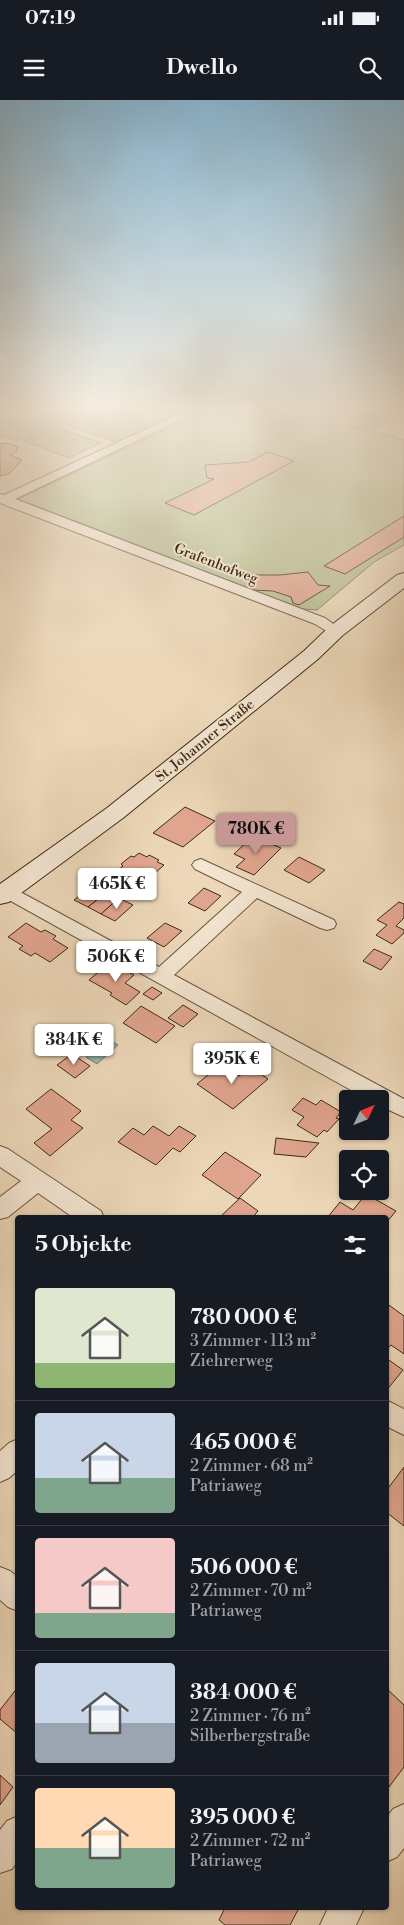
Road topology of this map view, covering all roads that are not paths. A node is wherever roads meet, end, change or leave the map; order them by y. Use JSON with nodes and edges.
{"nodes":[{"id":1,"x":17,"y":492,"type":"edge"},
{"id":2,"x":2,"y":499,"type":"edge"},
{"id":3,"x":404,"y":579,"type":"edge"},
{"id":4,"x":336,"y":631,"type":"junction"},
{"id":5,"x":201,"y":864,"type":"dead end"},
{"id":6,"x":255,"y":890,"type":"junction"},
{"id":7,"x":3,"y":894,"type":"edge"},
{"id":8,"x":326,"y":924,"type":"dead end"},
{"id":9,"x":161,"y":976,"type":"junction"},
{"id":10,"x":404,"y":1109,"type":"edge"},
{"id":11,"x":0,"y":1156,"type":"edge"},
{"id":12,"x":38,"y":1180,"type":"junction"},
{"id":13,"x":0,"y":1210,"type":"edge"},
{"id":14,"x":89,"y":1215,"type":"edge"},
{"id":15,"x":389,"y":1414,"type":"edge"},
{"id":16,"x":404,"y":1423,"type":"edge"},
{"id":17,"x":15,"y":1455,"type":"edge"},
{"id":18,"x":0,"y":1469,"type":"edge"},
{"id":19,"x":0,"y":1581,"type":"edge"},
{"id":20,"x":15,"y":1594,"type":"edge"},
{"id":21,"x":404,"y":1820,"type":"edge"},
{"id":22,"x":15,"y":1836,"type":"edge"},
{"id":23,"x":389,"y":1842,"type":"edge"},
{"id":24,"x":0,"y":1857,"type":"edge"},
{"id":25,"x":346,"y":1910,"type":"edge"},
{"id":26,"x":337,"y":1925,"type":"edge"}],
"edges":[{"from":1,"to":2,"type":"street"},
{"from":2,"to":4,"type":"street","name":"Grafenhofweg"},
{"from":3,"to":4,"type":"street","name":"St. Johanner Straße"},
{"from":4,"to":7,"type":"street","name":"St. Johanner Straße"},
{"from":5,"to":6,"type":"street"},
{"from":6,"to":8,"type":"street"},
{"from":6,"to":9,"type":"street"},
{"from":7,"to":9,"type":"street"},
{"from":9,"to":10,"type":"street"},
{"from":11,"to":12,"type":"street"},
{"from":12,"to":13,"type":"street"},
{"from":12,"to":14,"type":"street"},
{"from":15,"to":16,"type":"street"},
{"from":17,"to":18,"type":"street"},
{"from":19,"to":20,"type":"street"},
{"from":21,"to":23,"type":"street"},
{"from":22,"to":24,"type":"street"},
{"from":25,"to":26,"type":"street"}]}
